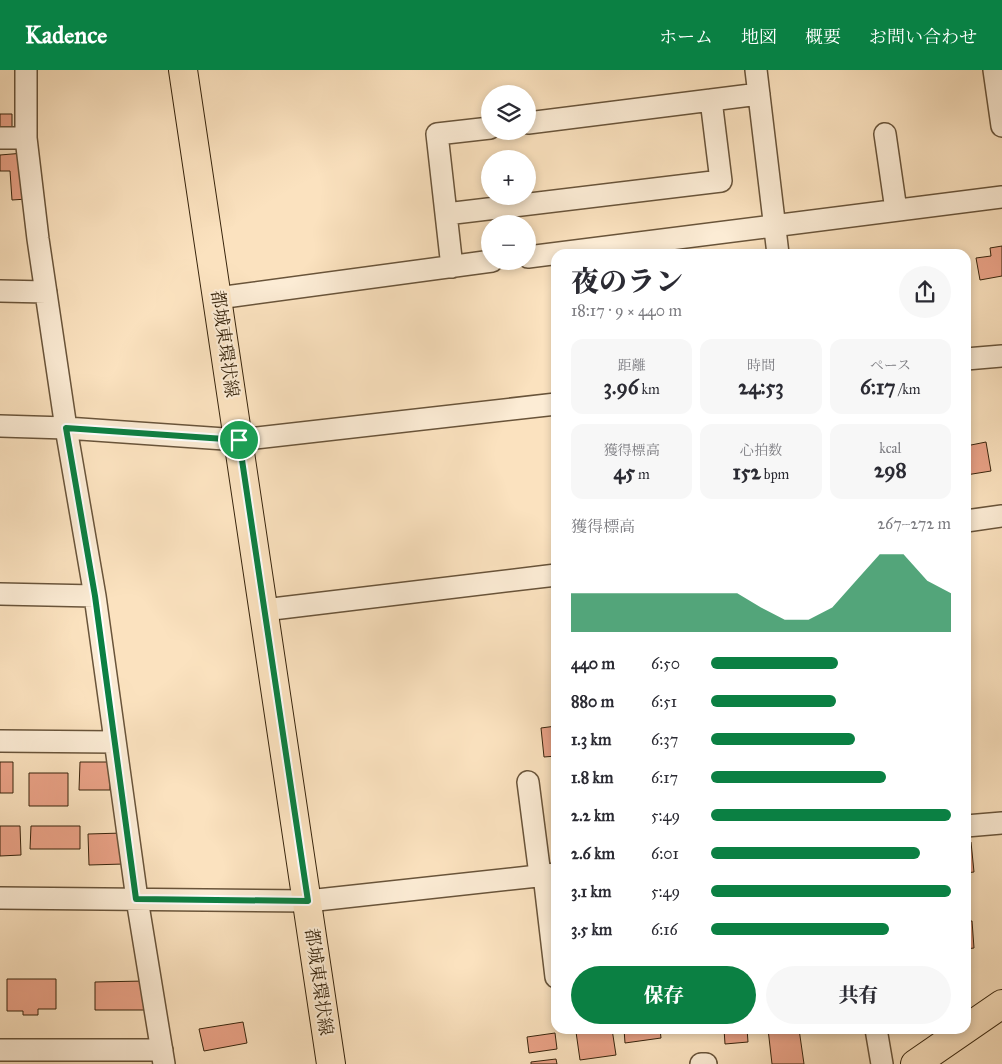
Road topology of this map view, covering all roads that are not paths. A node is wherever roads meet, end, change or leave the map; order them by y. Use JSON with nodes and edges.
{"nodes":[{"id":1,"x":26,"y":70,"type":"edge"},
{"id":2,"x":184,"y":70,"type":"edge"},
{"id":3,"x":756,"y":70,"type":"edge"},
{"id":4,"x":994,"y":70,"type":"edge"},
{"id":5,"x":758,"y":94,"type":"junction"},
{"id":6,"x":711,"y":100,"type":"junction"},
{"id":7,"x":536,"y":122,"type":"edge"},
{"id":8,"x":1002,"y":126,"type":"edge"},
{"id":9,"x":481,"y":129,"type":"edge"},
{"id":10,"x":885,"y":134,"type":"dead end"},
{"id":11,"x":0,"y":138,"type":"edge"},
{"id":12,"x":26,"y":138,"type":"junction"},
{"id":13,"x":1002,"y":197,"type":"edge"},
{"id":14,"x":896,"y":210,"type":"junction"},
{"id":15,"x":446,"y":214,"type":"junction"},
{"id":16,"x":774,"y":224,"type":"junction"},
{"id":17,"x":588,"y":249,"type":"edge"},
{"id":18,"x":777,"y":249,"type":"edge"},
{"id":19,"x":551,"y":254,"type":"edge"},
{"id":20,"x":536,"y":256,"type":"edge"},
{"id":21,"x":481,"y":263,"type":"edge"},
{"id":22,"x":452,"y":267,"type":"junction"},
{"id":23,"x":0,"y":291,"type":"edge"},
{"id":24,"x":46,"y":292,"type":"junction"},
{"id":25,"x":218,"y":298,"type":"junction"},
{"id":26,"x":1002,"y":356,"type":"edge"},
{"id":27,"x":971,"y":359,"type":"edge"},
{"id":28,"x":551,"y":405,"type":"edge"},
{"id":29,"x":0,"y":426,"type":"edge"},
{"id":30,"x":66,"y":428,"type":"junction"},
{"id":31,"x":239,"y":440,"type":"junction"},
{"id":32,"x":1002,"y":516,"type":"edge"},
{"id":33,"x":971,"y":520,"type":"edge"},
{"id":34,"x":551,"y":576,"type":"edge"},
{"id":35,"x":0,"y":594,"type":"edge"},
{"id":36,"x":95,"y":596,"type":"junction"},
{"id":37,"x":264,"y":610,"type":"junction"},
{"id":38,"x":0,"y":741,"type":"edge"},
{"id":39,"x":114,"y":742,"type":"junction"},
{"id":40,"x":528,"y":782,"type":"dead end"},
{"id":41,"x":1002,"y":823,"type":"edge"},
{"id":42,"x":971,"y":826,"type":"edge"},
{"id":43,"x":547,"y":875,"type":"edge"},
{"id":44,"x":0,"y":898,"type":"edge"},
{"id":45,"x":136,"y":899,"type":"junction"},
{"id":46,"x":308,"y":901,"type":"junction"},
{"id":47,"x":551,"y":920,"type":"edge"},
{"id":48,"x":1002,"y":1004,"type":"edge"},
{"id":49,"x":971,"y":1026,"type":"edge"},
{"id":50,"x":877,"y":1034,"type":"edge"},
{"id":51,"x":959,"y":1034,"type":"edge"},
{"id":52,"x":0,"y":1050,"type":"edge"},
{"id":53,"x":163,"y":1057,"type":"edge"},
{"id":54,"x":331,"y":1064,"type":"edge"},
{"id":55,"x":701,"y":1064,"type":"edge"},
{"id":56,"x":706,"y":1064,"type":"edge"},
{"id":57,"x":882,"y":1064,"type":"edge"},
{"id":58,"x":916,"y":1064,"type":"edge"}],
"edges":[{"from":1,"to":12,"type":"street"},
{"from":2,"to":25,"type":"main road","name":"都城東環状線"},
{"from":3,"to":5,"type":"street"},
{"from":4,"to":8,"type":"street"},
{"from":5,"to":6,"type":"street"},
{"from":5,"to":16,"type":"street"},
{"from":6,"to":7,"type":"street"},
{"from":6,"to":15,"type":"street"},
{"from":9,"to":15,"type":"street"},
{"from":10,"to":14,"type":"street"},
{"from":11,"to":12,"type":"street"},
{"from":12,"to":24,"type":"street"},
{"from":13,"to":14,"type":"street"},
{"from":14,"to":16,"type":"street"},
{"from":15,"to":22,"type":"street"},
{"from":16,"to":17,"type":"street"},
{"from":16,"to":18,"type":"street"},
{"from":19,"to":20,"type":"street"},
{"from":21,"to":22,"type":"street"},
{"from":22,"to":25,"type":"street"},
{"from":23,"to":24,"type":"street"},
{"from":24,"to":30,"type":"street"},
{"from":25,"to":31,"type":"main road","name":"都城東環状線"},
{"from":26,"to":27,"type":"street"},
{"from":28,"to":31,"type":"street"},
{"from":29,"to":30,"type":"street"},
{"from":30,"to":31,"type":"street"},
{"from":30,"to":36,"type":"street"},
{"from":31,"to":37,"type":"main road","name":"都城東環状線"},
{"from":32,"to":33,"type":"street"},
{"from":34,"to":37,"type":"street"},
{"from":35,"to":36,"type":"street"},
{"from":36,"to":39,"type":"street"},
{"from":37,"to":46,"type":"main road","name":"都城東環状線"},
{"from":38,"to":39,"type":"street"},
{"from":39,"to":45,"type":"street"},
{"from":40,"to":43,"type":"street"},
{"from":41,"to":42,"type":"street"},
{"from":43,"to":46,"type":"street"},
{"from":43,"to":47,"type":"street"},
{"from":44,"to":45,"type":"street"},
{"from":45,"to":46,"type":"street"},
{"from":45,"to":53,"type":"street"},
{"from":46,"to":54,"type":"main road","name":"都城東環状線"},
{"from":48,"to":49,"type":"main road"},
{"from":50,"to":57,"type":"street"},
{"from":51,"to":58,"type":"main road"},
{"from":52,"to":53,"type":"street"},
{"from":55,"to":56,"type":"street"}]}
